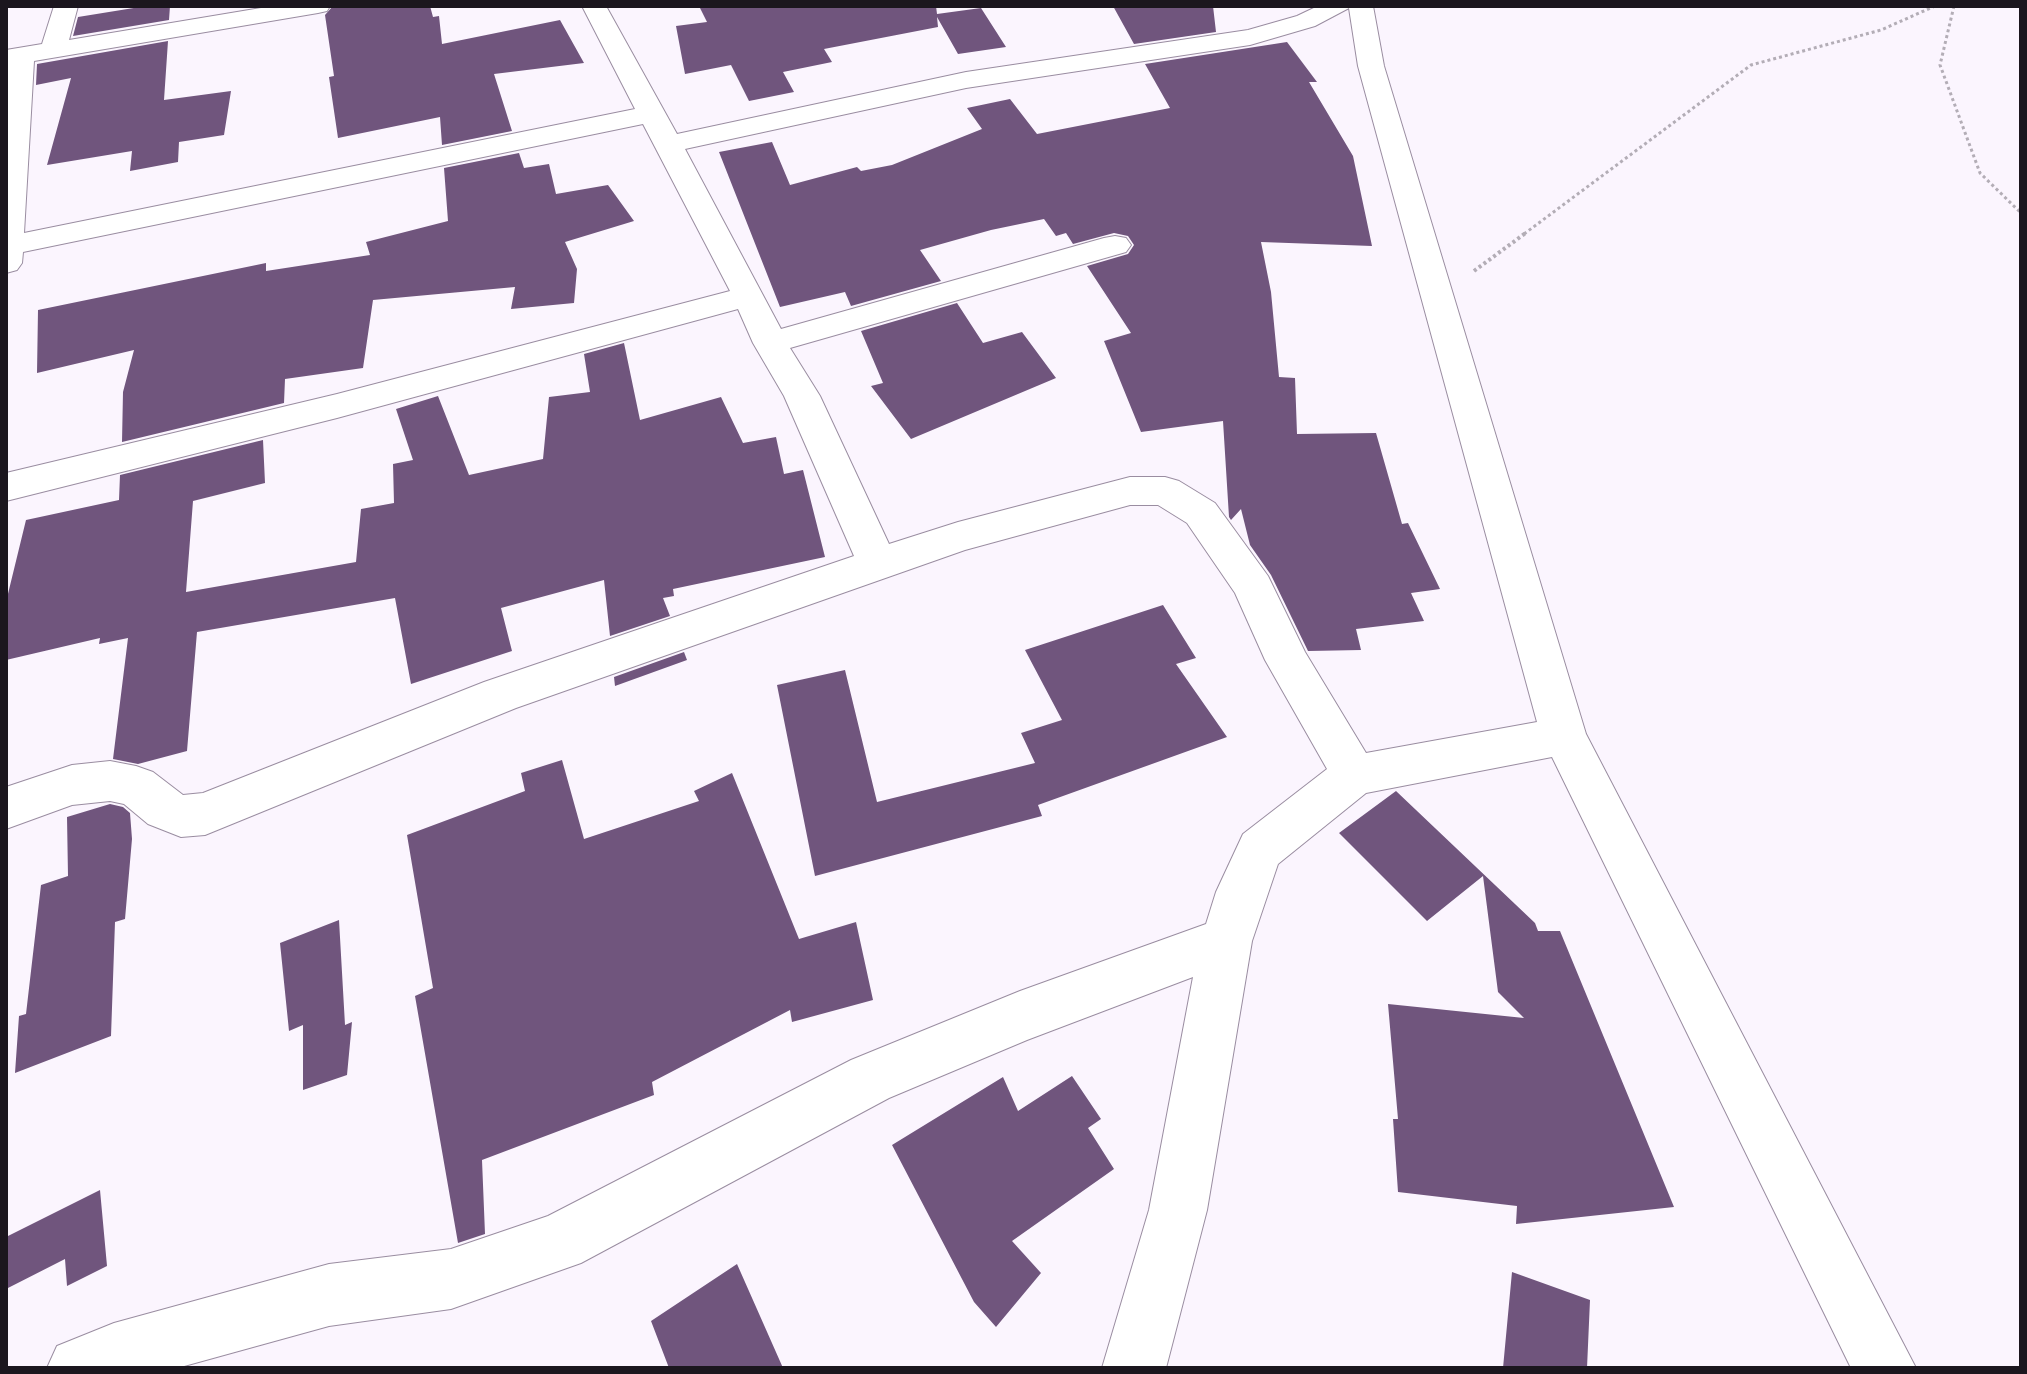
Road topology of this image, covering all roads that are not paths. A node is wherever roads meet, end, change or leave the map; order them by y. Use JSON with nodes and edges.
{"nodes":[{"id":1,"x":66,"y":6,"type":"edge"},
{"id":2,"x":318,"y":6,"type":"edge"},
{"id":3,"x":594,"y":6,"type":"edge"},
{"id":4,"x":1338,"y":6,"type":"edge"},
{"id":5,"x":1361,"y":6,"type":"edge"},
{"id":6,"x":53,"y":51,"type":"junction"},
{"id":7,"x":14,"y":57,"type":"edge"},
{"id":8,"x":652,"y":114,"type":"junction"},
{"id":9,"x":666,"y":145,"type":"junction"},
{"id":10,"x":1115,"y":245,"type":"dead end"},
{"id":11,"x":7,"y":252,"type":"edge"},
{"id":12,"x":749,"y":296,"type":"junction"},
{"id":13,"x":770,"y":343,"type":"junction"},
{"id":14,"x":6,"y":487,"type":"edge"},
{"id":15,"x":878,"y":563,"type":"junction"},
{"id":16,"x":1564,"y":736,"type":"junction"},
{"id":17,"x":1354,"y":775,"type":"junction"},
{"id":18,"x":6,"y":808,"type":"edge"},
{"id":19,"x":1226,"y":941,"type":"junction"},
{"id":20,"x":79,"y":1368,"type":"edge"},
{"id":21,"x":1134,"y":1368,"type":"edge"},
{"id":22,"x":1884,"y":1368,"type":"edge"}],
"edges":[{"from":1,"to":6,"type":"street"},
{"from":2,"to":6,"type":"street"},
{"from":3,"to":8,"type":"street"},
{"from":4,"to":9,"type":"street"},
{"from":5,"to":16,"type":"street"},
{"from":6,"to":7,"type":"street"},
{"from":7,"to":11,"type":"street"},
{"from":8,"to":9,"type":"street"},
{"from":8,"to":11,"type":"street"},
{"from":9,"to":12,"type":"street"},
{"from":10,"to":13,"type":"street"},
{"from":12,"to":13,"type":"street"},
{"from":12,"to":14,"type":"street"},
{"from":13,"to":15,"type":"street"},
{"from":15,"to":17,"type":"street"},
{"from":15,"to":18,"type":"street"},
{"from":16,"to":17,"type":"street"},
{"from":16,"to":22,"type":"street"},
{"from":17,"to":19,"type":"street"},
{"from":19,"to":20,"type":"street"},
{"from":19,"to":21,"type":"street"}]}
